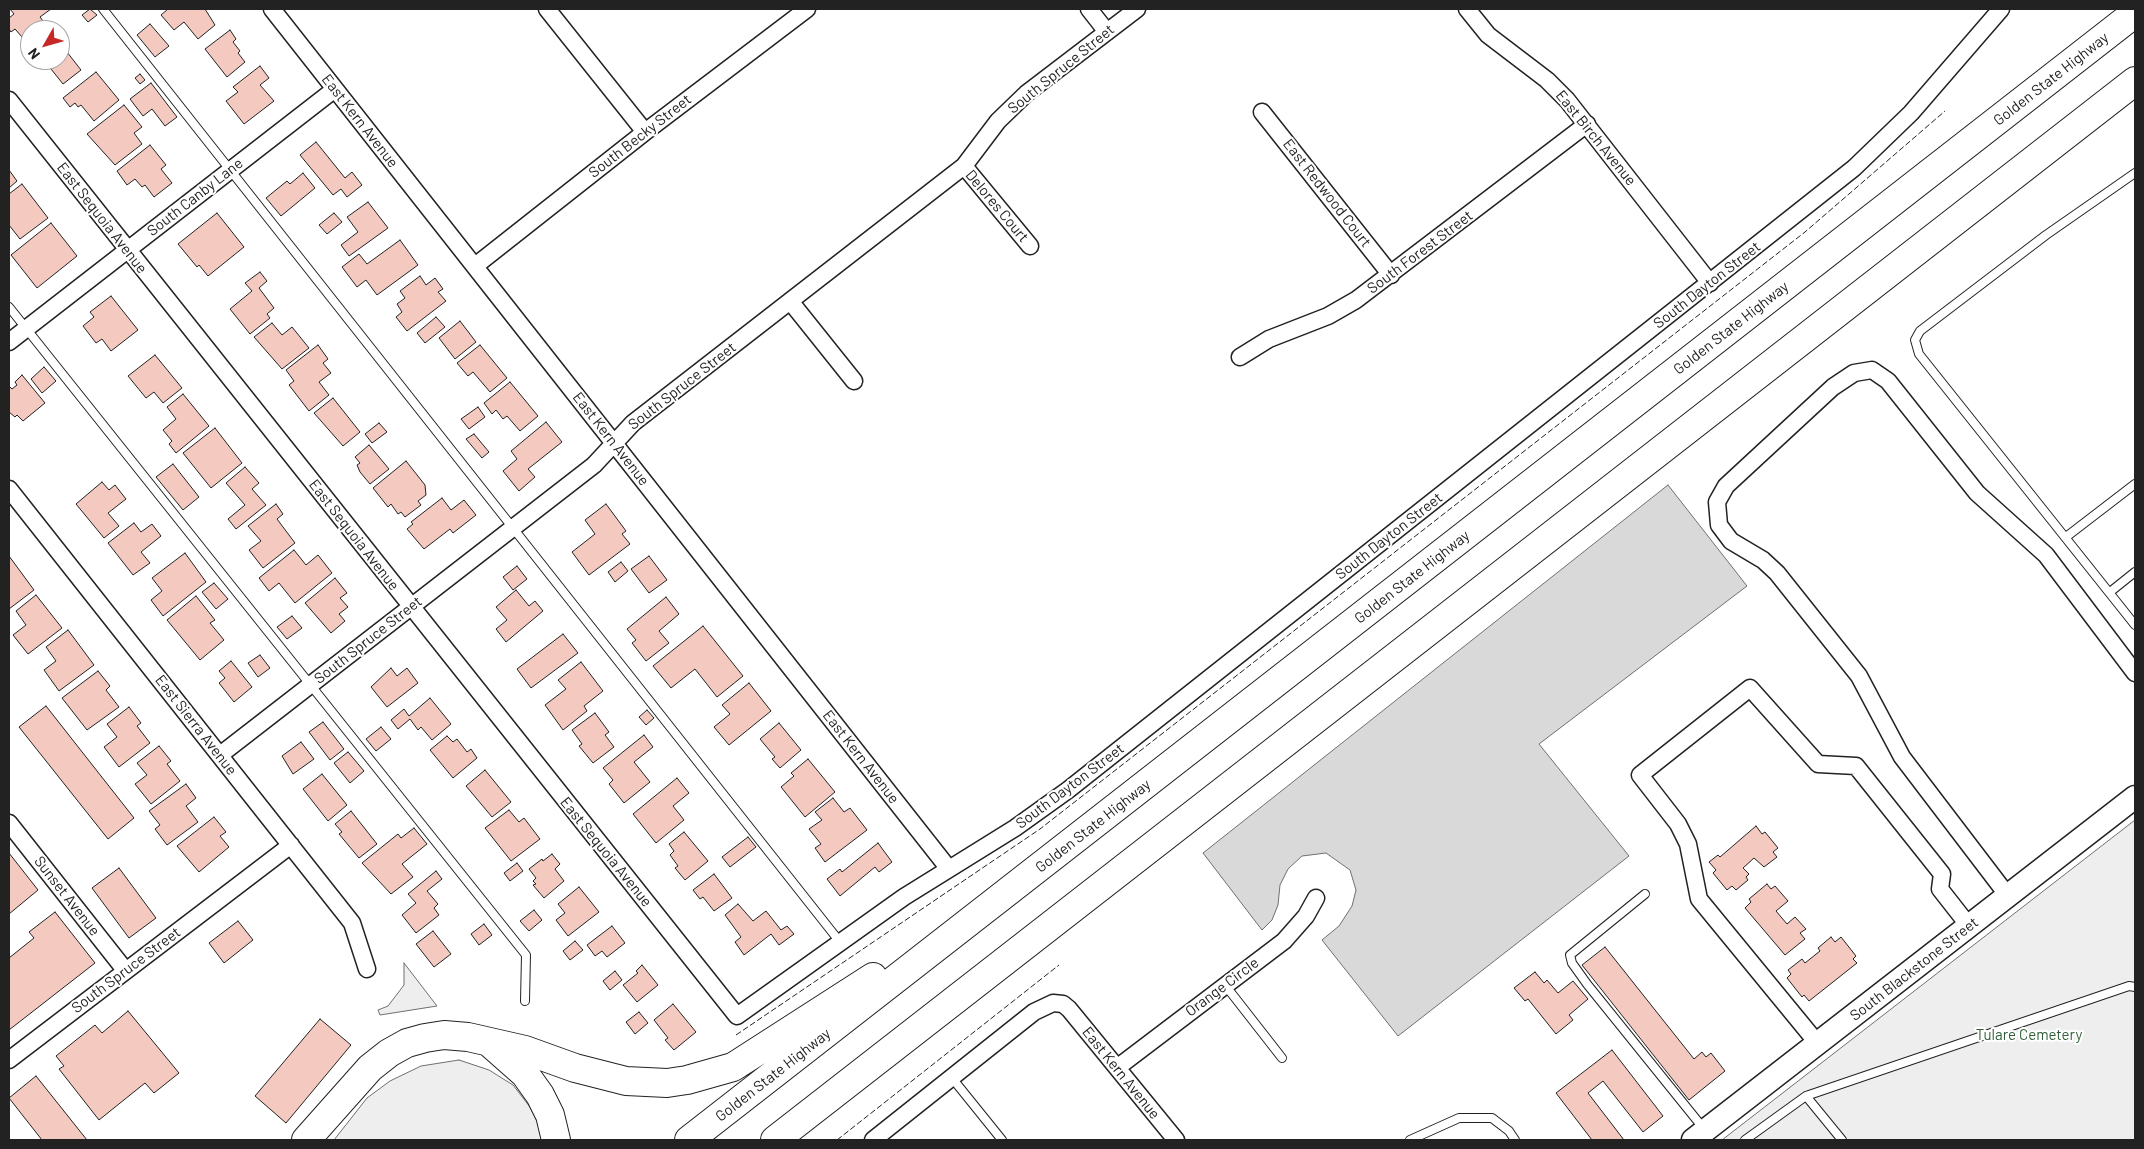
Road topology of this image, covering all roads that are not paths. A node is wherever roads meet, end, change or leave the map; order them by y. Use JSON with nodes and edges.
{"nodes":[{"id":1,"x":103,"y":9,"type":"edge"},
{"id":2,"x":272,"y":9,"type":"edge"},
{"id":3,"x":547,"y":9,"type":"edge"},
{"id":4,"x":807,"y":9,"type":"edge"},
{"id":5,"x":1089,"y":9,"type":"edge"},
{"id":6,"x":1137,"y":9,"type":"edge"},
{"id":7,"x":1467,"y":9,"type":"edge"},
{"id":8,"x":2001,"y":9,"type":"edge"},
{"id":9,"x":2135,"y":13,"type":"edge"},
{"id":10,"x":1107,"y":32,"type":"junction"},
{"id":11,"x":2135,"y":81,"type":"edge"},
{"id":12,"x":335,"y":89,"type":"junction"},
{"id":13,"x":9,"y":100,"type":"edge"},
{"id":14,"x":1262,"y":112,"type":"dead end"},
{"id":15,"x":1587,"y":124,"type":"junction"},
{"id":16,"x":645,"y":132,"type":"junction"},
{"id":17,"x":964,"y":166,"type":"junction"},
{"id":18,"x":230,"y":171,"type":"junction"},
{"id":19,"x":2135,"y":173,"type":"edge"},
{"id":20,"x":1030,"y":246,"type":"dead end"},
{"id":21,"x":127,"y":250,"type":"junction"},
{"id":22,"x":475,"y":266,"type":"junction"},
{"id":23,"x":1391,"y":275,"type":"junction"},
{"id":24,"x":1710,"y":283,"type":"junction"},
{"id":25,"x":790,"y":301,"type":"junction"},
{"id":26,"x":9,"y":307,"type":"edge"},
{"id":27,"x":26,"y":329,"type":"junction"},
{"id":28,"x":9,"y":342,"type":"edge"},
{"id":29,"x":1240,"y":357,"type":"dead end"},
{"id":30,"x":854,"y":381,"type":"dead end"},
{"id":31,"x":613,"y":442,"type":"junction"},
{"id":32,"x":2135,"y":484,"type":"edge"},
{"id":33,"x":9,"y":489,"type":"edge"},
{"id":34,"x":512,"y":528,"type":"junction"},
{"id":35,"x":2066,"y":537,"type":"junction"},
{"id":36,"x":2135,"y":572,"type":"edge"},
{"id":37,"x":2110,"y":592,"type":"junction"},
{"id":38,"x":410,"y":606,"type":"junction"},
{"id":39,"x":2135,"y":625,"type":"edge"},
{"id":40,"x":2135,"y":672,"type":"edge"},
{"id":41,"x":309,"y":685,"type":"junction"},
{"id":42,"x":220,"y":755,"type":"junction"},
{"id":43,"x":2135,"y":797,"type":"edge"},
{"id":44,"x":9,"y":822,"type":"edge"},
{"id":45,"x":291,"y":845,"type":"junction"},
{"id":46,"x":950,"y":869,"type":"junction"},
{"id":47,"x":1645,"y":894,"type":"dead end"},
{"id":48,"x":2008,"y":896,"type":"junction"},
{"id":49,"x":1316,"y":898,"type":"dead end"},
{"id":50,"x":1969,"y":926,"type":"junction"},
{"id":51,"x":840,"y":942,"type":"junction"},
{"id":52,"x":941,"y":944,"type":"junction"},
{"id":53,"x":367,"y":969,"type":"dead end"},
{"id":54,"x":125,"y":970,"type":"junction"},
{"id":55,"x":1225,"y":985,"type":"junction"},
{"id":56,"x":2135,"y":987,"type":"edge"},
{"id":57,"x":525,"y":1001,"type":"dead end"},
{"id":58,"x":737,"y":1016,"type":"joint"},
{"id":59,"x":490,"y":1044,"type":"junction"},
{"id":60,"x":1818,"y":1044,"type":"junction"},
{"id":61,"x":1282,"y":1058,"type":"dead end"},
{"id":62,"x":9,"y":1060,"type":"edge"},
{"id":63,"x":1118,"y":1067,"type":"junction"},
{"id":64,"x":952,"y":1078,"type":"junction"},
{"id":65,"x":1806,"y":1096,"type":"junction"},
{"id":66,"x":1699,"y":1136,"type":"edge"},
{"id":67,"x":306,"y":1140,"type":"edge"},
{"id":68,"x":556,"y":1140,"type":"edge"},
{"id":69,"x":689,"y":1140,"type":"edge"},
{"id":70,"x":775,"y":1140,"type":"edge"},
{"id":71,"x":873,"y":1140,"type":"edge"},
{"id":72,"x":1002,"y":1140,"type":"edge"},
{"id":73,"x":1176,"y":1140,"type":"edge"},
{"id":74,"x":1410,"y":1140,"type":"edge"},
{"id":75,"x":1515,"y":1140,"type":"edge"},
{"id":76,"x":1745,"y":1140,"type":"edge"},
{"id":77,"x":1842,"y":1140,"type":"edge"}],
"edges":[{"from":1,"to":18,"type":"lane"},
{"from":2,"to":12,"type":"street","name":"East Kern Avenue"},
{"from":3,"to":16,"type":"street"},
{"from":4,"to":16,"type":"street","name":"South Becky Street"},
{"from":5,"to":10,"type":"street"},
{"from":6,"to":10,"type":"street","name":"South Spruce Street"},
{"from":7,"to":15,"type":"street","name":"East Birch Avenue"},
{"from":8,"to":24,"type":"street","name":"South Dayton Street"},
{"from":9,"to":52,"type":"highway","name":"Golden State Highway"},
{"from":10,"to":17,"type":"street","name":"South Spruce Street"},
{"from":11,"to":70,"type":"highway"},
{"from":12,"to":18,"type":"street","name":"South Canby Lane"},
{"from":12,"to":22,"type":"street","name":"East Kern Avenue"},
{"from":13,"to":21,"type":"street","name":"East Sequoia Avenue"},
{"from":14,"to":23,"type":"street","name":"East Redwood Court"},
{"from":15,"to":23,"type":"street","name":"South Forest Street"},
{"from":15,"to":24,"type":"street","name":"East Birch Avenue"},
{"from":16,"to":22,"type":"street","name":"South Becky Street"},
{"from":17,"to":20,"type":"street","name":"Delores Court"},
{"from":17,"to":25,"type":"street","name":"South Spruce Street"},
{"from":18,"to":21,"type":"street","name":"South Canby Lane"},
{"from":18,"to":34,"type":"lane"},
{"from":19,"to":35,"type":"lane"},
{"from":21,"to":27,"type":"street","name":"South Canby Lane"},
{"from":21,"to":38,"type":"street","name":"East Sequoia Avenue"},
{"from":22,"to":31,"type":"street","name":"East Kern Avenue"},
{"from":23,"to":29,"type":"street","name":"South Forest Street"},
{"from":24,"to":46,"type":"street","name":"South Dayton Street"},
{"from":25,"to":30,"type":"street"},
{"from":25,"to":31,"type":"street","name":"South Spruce Street"},
{"from":26,"to":27,"type":"lane"},
{"from":27,"to":28,"type":"street","name":"South Canby Lane"},
{"from":27,"to":41,"type":"lane"},
{"from":31,"to":34,"type":"street","name":"South Spruce Street"},
{"from":31,"to":46,"type":"street","name":"East Kern Avenue"},
{"from":32,"to":35,"type":"lane"},
{"from":33,"to":42,"type":"street","name":"East Sierra Avenue"},
{"from":34,"to":38,"type":"street","name":"South Spruce Street"},
{"from":34,"to":51,"type":"lane"},
{"from":35,"to":37,"type":"lane"},
{"from":36,"to":37,"type":"lane"},
{"from":37,"to":39,"type":"lane"},
{"from":38,"to":41,"type":"street","name":"South Spruce Street"},
{"from":38,"to":58,"type":"street","name":"East Sequoia Avenue"},
{"from":40,"to":48,"type":"street"},
{"from":41,"to":42,"type":"street","name":"South Spruce Street"},
{"from":41,"to":57,"type":"lane"},
{"from":42,"to":45,"type":"street","name":"East Sierra Avenue"},
{"from":43,"to":48,"type":"main road","name":"South Blackstone Street"},
{"from":44,"to":54,"type":"street","name":"Sunset Avenue"},
{"from":45,"to":53,"type":"street","name":"East Sierra Avenue"},
{"from":45,"to":54,"type":"street","name":"South Spruce Street"},
{"from":46,"to":51,"type":"street","name":"South Dayton Street"},
{"from":47,"to":66,"type":"lane"},
{"from":48,"to":50,"type":"main road","name":"South Blackstone Street"},
{"from":49,"to":55,"type":"street","name":"Orange Circle"},
{"from":50,"to":60,"type":"main road","name":"South Blackstone Street"},
{"from":50,"to":60,"type":"street"},
{"from":51,"to":58,"type":"street","name":"South Dayton Street"},
{"from":52,"to":59,"type":"highway"},
{"from":52,"to":69,"type":"highway","name":"Golden State Highway"},
{"from":54,"to":62,"type":"street","name":"South Spruce Street"},
{"from":55,"to":61,"type":"lane"},
{"from":55,"to":63,"type":"street","name":"Orange Circle"},
{"from":56,"to":65,"type":"lane"},
{"from":59,"to":67,"type":"highway"},
{"from":59,"to":68,"type":"highway"},
{"from":60,"to":66,"type":"main road","name":"South Blackstone Street"},
{"from":63,"to":64,"type":"street","name":"East Kern Avenue"},
{"from":63,"to":73,"type":"street","name":"East Kern Avenue"},
{"from":64,"to":71,"type":"street","name":"East Kern Avenue"},
{"from":64,"to":72,"type":"lane"},
{"from":65,"to":76,"type":"lane"},
{"from":65,"to":77,"type":"lane"},
{"from":74,"to":75,"type":"lane"}]}
